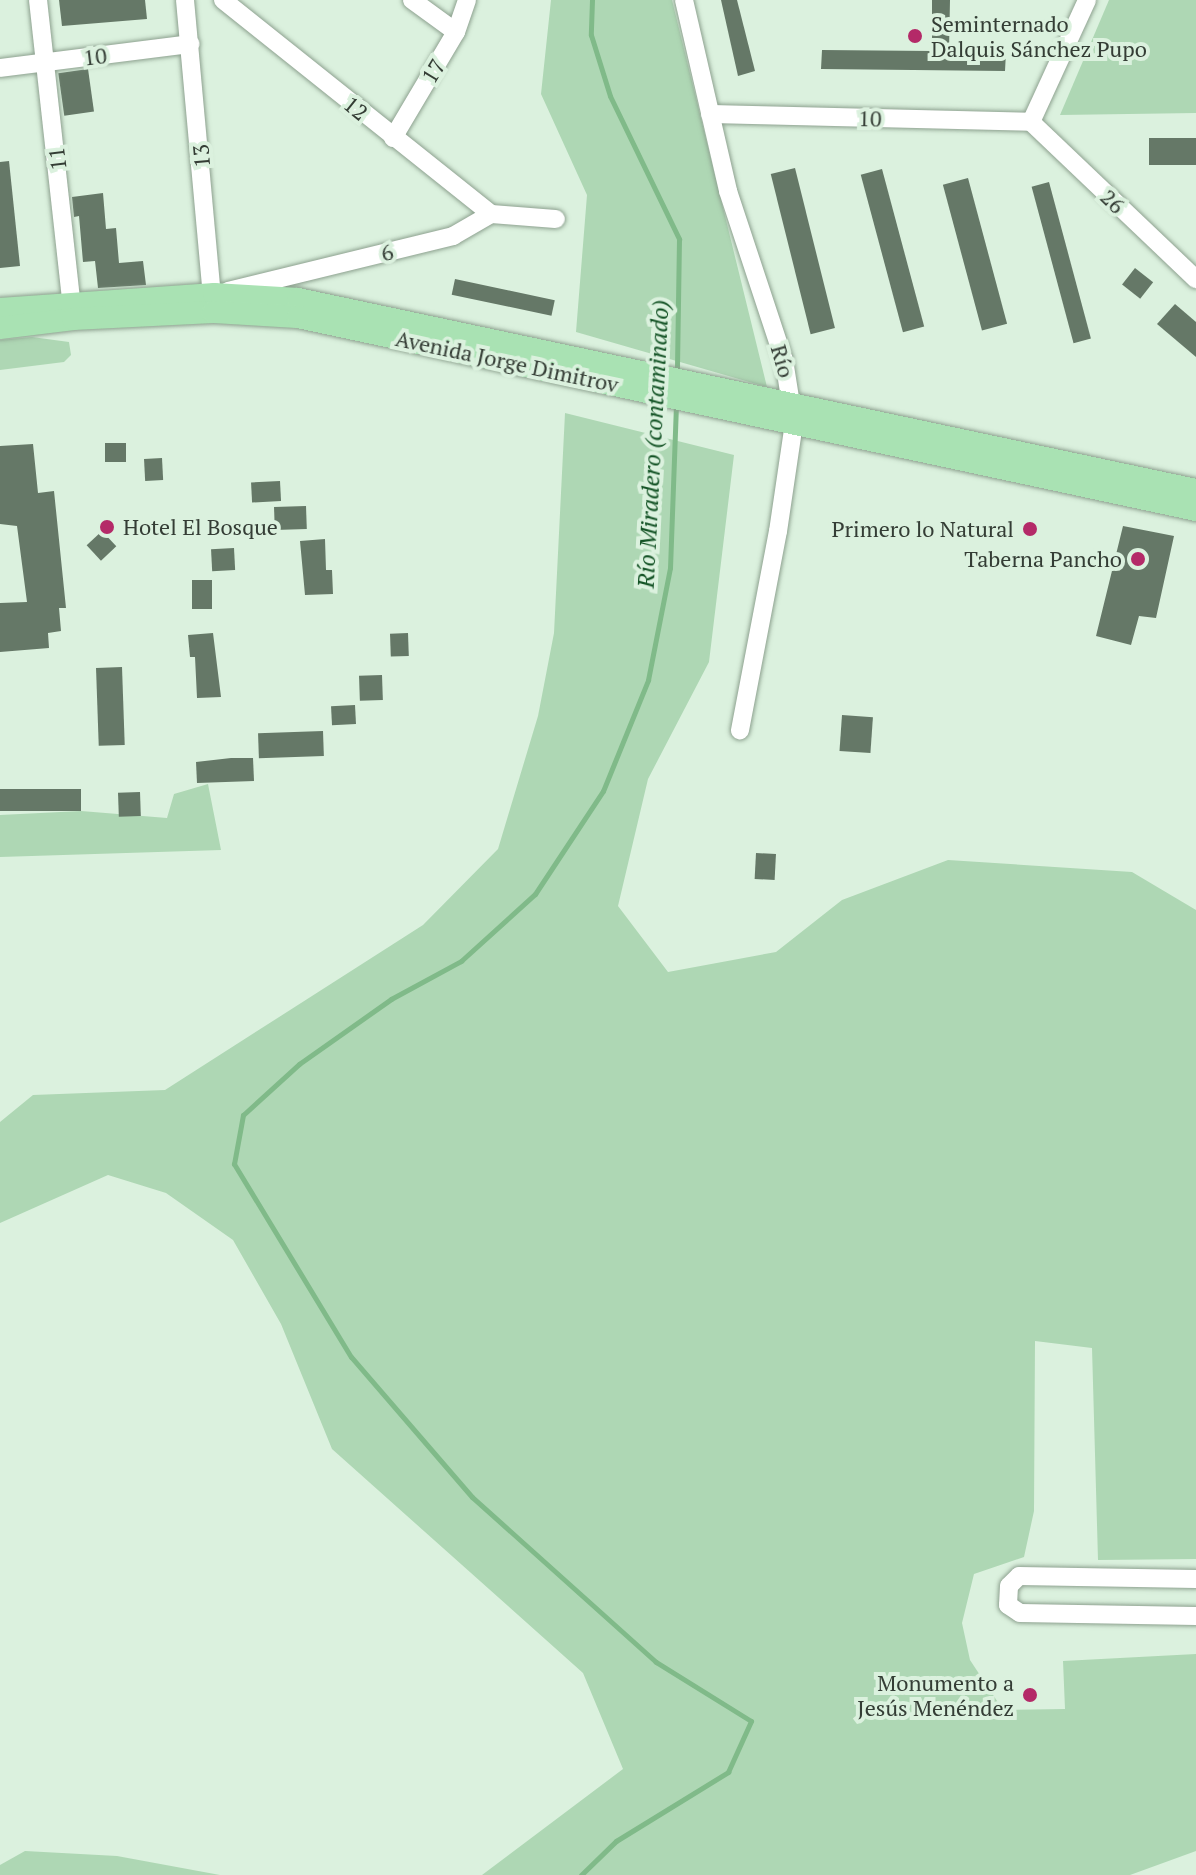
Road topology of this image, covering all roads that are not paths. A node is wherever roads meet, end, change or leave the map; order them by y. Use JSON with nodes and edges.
{"nodes":[{"id":1,"x":38,"y":0,"type":"edge"},
{"id":2,"x":185,"y":0,"type":"edge"},
{"id":3,"x":223,"y":0,"type":"edge"},
{"id":4,"x":412,"y":0,"type":"edge"},
{"id":5,"x":467,"y":0,"type":"edge"},
{"id":6,"x":684,"y":0,"type":"edge"},
{"id":7,"x":1087,"y":0,"type":"edge"},
{"id":8,"x":456,"y":32,"type":"junction"},
{"id":9,"x":190,"y":44,"type":"junction"},
{"id":10,"x":45,"y":62,"type":"junction"},
{"id":11,"x":0,"y":68,"type":"edge"},
{"id":12,"x":710,"y":114,"type":"junction"},
{"id":13,"x":1031,"y":122,"type":"junction"},
{"id":14,"x":393,"y":138,"type":"junction"},
{"id":15,"x":491,"y":214,"type":"junction"},
{"id":16,"x":556,"y":219,"type":"dead end"},
{"id":17,"x":1196,"y":279,"type":"edge"},
{"id":18,"x":213,"y":303,"type":"junction"},
{"id":19,"x":0,"y":309,"type":"edge"},
{"id":20,"x":73,"y":310,"type":"junction"},
{"id":21,"x":0,"y":328,"type":"edge"},
{"id":22,"x":793,"y":413,"type":"junction"},
{"id":23,"x":1196,"y":490,"type":"edge"},
{"id":24,"x":1196,"y":510,"type":"edge"},
{"id":25,"x":740,"y":730,"type":"dead end"},
{"id":26,"x":1196,"y":1579,"type":"edge"},
{"id":27,"x":1196,"y":1616,"type":"edge"}],
"edges":[{"from":1,"to":10,"type":"street","name":"11"},
{"from":2,"to":9,"type":"street","name":"13"},
{"from":3,"to":14,"type":"street","name":"12"},
{"from":4,"to":8,"type":"street"},
{"from":5,"to":8,"type":"street","name":"17"},
{"from":6,"to":12,"type":"street","name":"Río"},
{"from":7,"to":13,"type":"street"},
{"from":8,"to":14,"type":"street","name":"17"},
{"from":9,"to":10,"type":"street","name":"10"},
{"from":9,"to":18,"type":"street","name":"13"},
{"from":10,"to":11,"type":"street","name":"10"},
{"from":10,"to":20,"type":"street","name":"11"},
{"from":12,"to":13,"type":"street","name":"10"},
{"from":12,"to":22,"type":"street","name":"Río"},
{"from":13,"to":17,"type":"street","name":"26"},
{"from":14,"to":15,"type":"street","name":"12"},
{"from":15,"to":16,"type":"street"},
{"from":15,"to":18,"type":"street","name":"6"},
{"from":18,"to":20,"type":"main road","name":"Avenida Jorge Dimitrov"},
{"from":18,"to":22,"type":"main road","name":"Avenida Jorge Dimitrov"},
{"from":19,"to":20,"type":"main road","name":"Avenida Jorge Dimitrov"},
{"from":20,"to":21,"type":"main road","name":"Avenida Jorge Dimitrov"},
{"from":22,"to":23,"type":"main road","name":"Avenida Jorge Dimitrov"},
{"from":22,"to":24,"type":"main road","name":"Avenida Jorge Dimitrov"},
{"from":22,"to":25,"type":"street","name":"Río"},
{"from":26,"to":27,"type":"street"}]}
